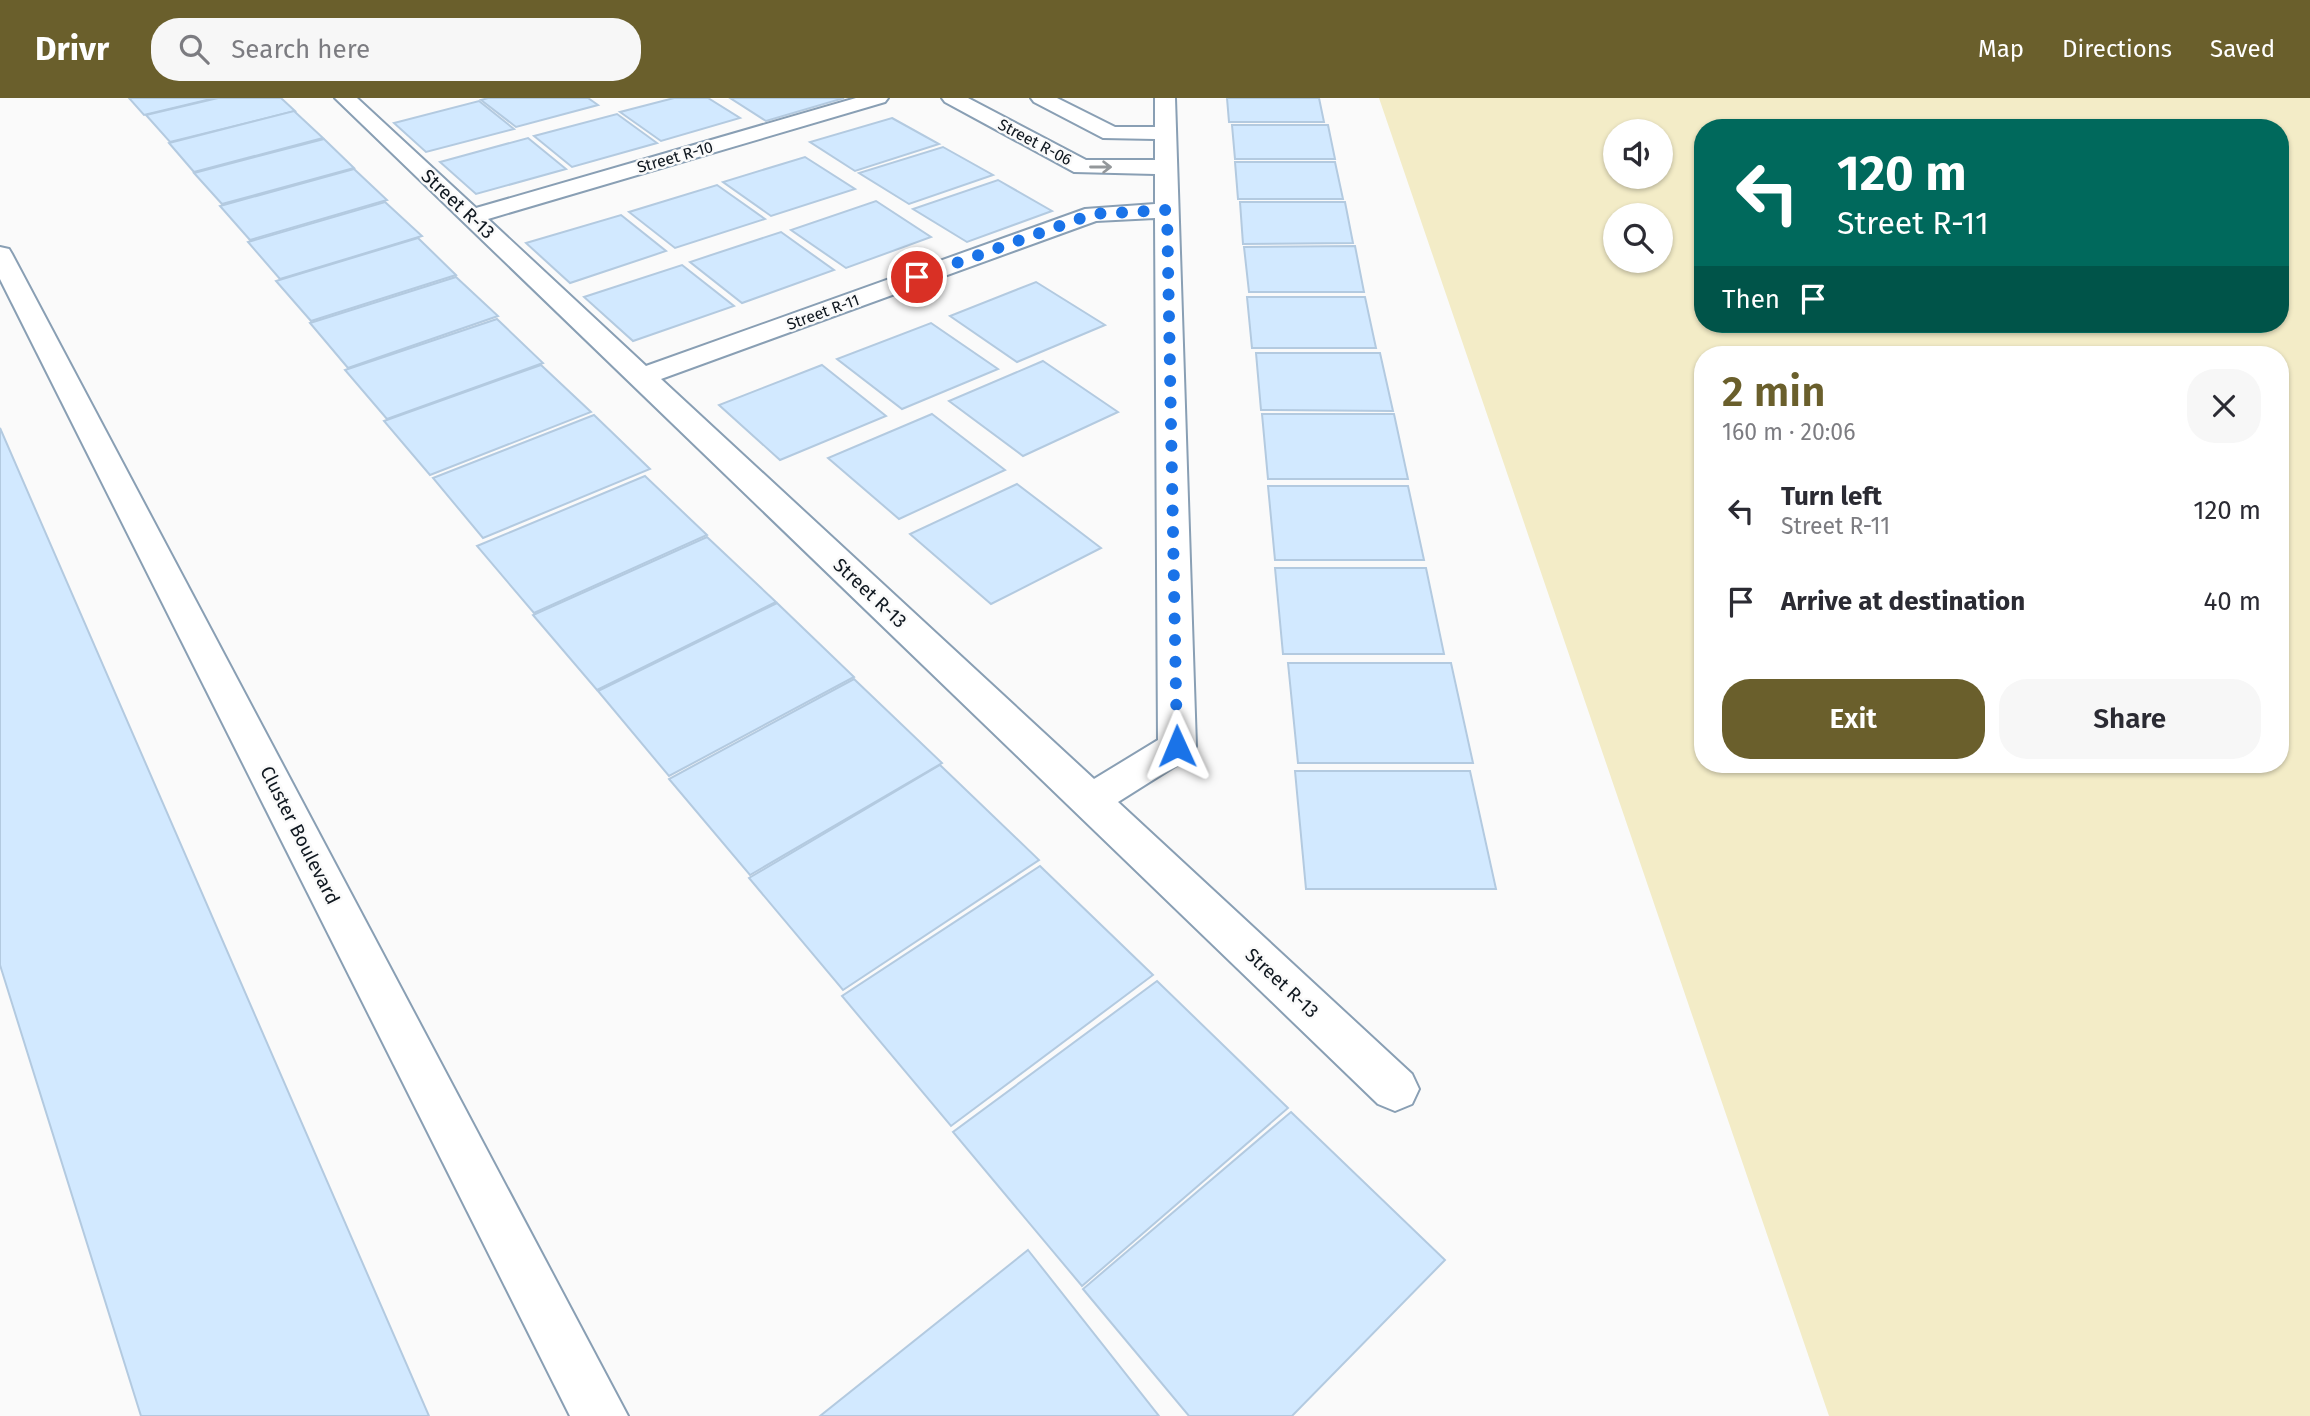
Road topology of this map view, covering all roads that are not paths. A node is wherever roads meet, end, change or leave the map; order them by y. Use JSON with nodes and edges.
{"nodes":[{"id":1,"x":878,"y":98,"type":"edge"},
{"id":2,"x":952,"y":98,"type":"edge"},
{"id":3,"x":1041,"y":98,"type":"edge"},
{"id":4,"x":1165,"y":98,"type":"edge"},
{"id":5,"x":354,"y":99,"type":"edge"},
{"id":6,"x":1165,"y":133,"type":"junction"},
{"id":7,"x":1166,"y":167,"type":"junction"},
{"id":8,"x":1167,"y":210,"type":"junction"},
{"id":9,"x":471,"y":217,"type":"junction"},
{"id":10,"x":0,"y":254,"type":"edge"},
{"id":11,"x":641,"y":377,"type":"junction"},
{"id":12,"x":1090,"y":801,"type":"junction"},
{"id":13,"x":1395,"y":1089,"type":"dead end"},
{"id":14,"x":600,"y":1416,"type":"edge"}],
"edges":[{"from":1,"to":9,"type":"street","name":"Street R-10"},
{"from":2,"to":7,"type":"street","name":"Street R-06","one_way":true},
{"from":3,"to":6,"type":"street"},
{"from":4,"to":6,"type":"street"},
{"from":5,"to":9,"type":"street","name":"Street R-13"},
{"from":6,"to":7,"type":"street"},
{"from":7,"to":8,"type":"street"},
{"from":8,"to":11,"type":"street","name":"Street R-11"},
{"from":8,"to":12,"type":"street"},
{"from":9,"to":11,"type":"street","name":"Street R-13"},
{"from":10,"to":14,"type":"street","name":"Cluster Boulevard"},
{"from":11,"to":12,"type":"street","name":"Street R-13"},
{"from":12,"to":13,"type":"street","name":"Street R-13"}]}
